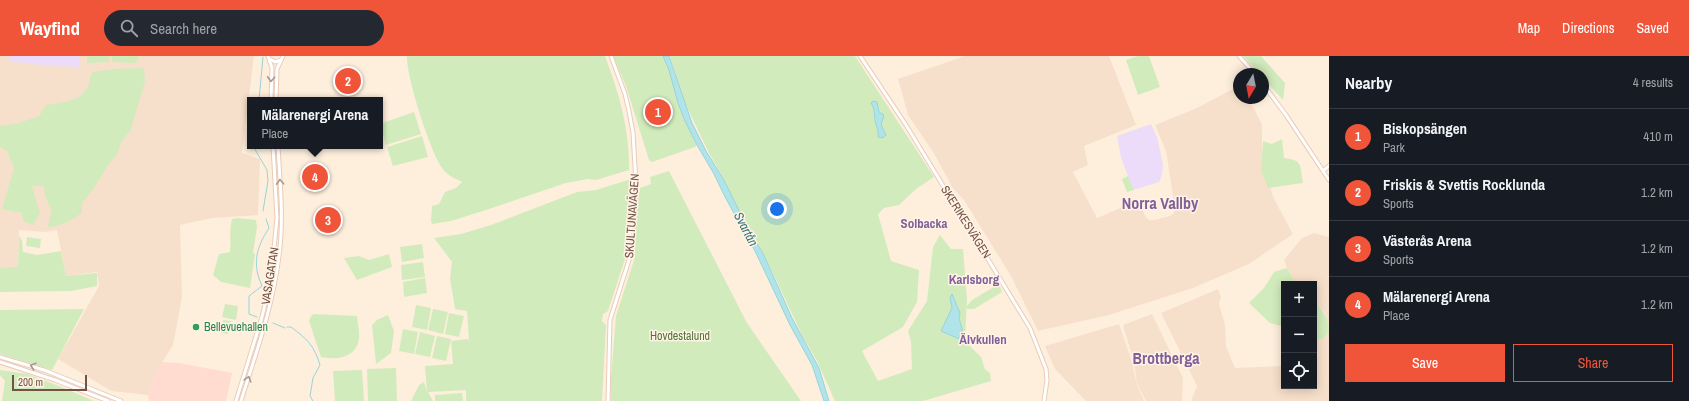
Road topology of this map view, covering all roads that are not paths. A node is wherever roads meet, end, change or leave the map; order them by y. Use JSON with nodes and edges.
{"nodes":[{"id":1,"x":284,"y":56,"type":"edge"},
{"id":2,"x":611,"y":56,"type":"edge"},
{"id":3,"x":860,"y":56,"type":"edge"},
{"id":4,"x":1239,"y":56,"type":"edge"},
{"id":5,"x":269,"y":57,"type":"edge"},
{"id":6,"x":281,"y":60,"type":"junction"},
{"id":7,"x":1250,"y":68,"type":"edge"},
{"id":8,"x":1269,"y":92,"type":"edge"},
{"id":9,"x":271,"y":97,"type":"edge"},
{"id":10,"x":276,"y":97,"type":"edge"},
{"id":11,"x":273,"y":149,"type":"edge"},
{"id":12,"x":278,"y":149,"type":"edge"},
{"id":13,"x":1329,"y":166,"type":"edge"},
{"id":14,"x":1324,"y":170,"type":"junction"},
{"id":15,"x":1329,"y":180,"type":"edge"},
{"id":16,"x":0,"y":357,"type":"edge"},
{"id":17,"x":0,"y":362,"type":"edge"},
{"id":18,"x":1043,"y":400,"type":"edge"},
{"id":19,"x":108,"y":401,"type":"edge"},
{"id":20,"x":121,"y":401,"type":"edge"},
{"id":21,"x":236,"y":401,"type":"edge"},
{"id":22,"x":241,"y":401,"type":"edge"},
{"id":23,"x":608,"y":401,"type":"edge"}],
"edges":[{"from":1,"to":6,"type":"street"},
{"from":2,"to":23,"type":"street","name":"SKULTUNAVÄGEN"},
{"from":3,"to":18,"type":"street","name":"SKERIKESVÄGEN"},
{"from":4,"to":7,"type":"street"},
{"from":5,"to":6,"type":"street"},
{"from":5,"to":9,"type":"street","one_way":true},
{"from":6,"to":10,"type":"street"},
{"from":8,"to":14,"type":"street"},
{"from":11,"to":21,"type":"street","name":"VASAGATAN"},
{"from":22,"to":12,"type":"street","name":"VASAGATAN","one_way":true},
{"from":13,"to":14,"type":"street"},
{"from":14,"to":15,"type":"street"},
{"from":20,"to":16,"type":"street","one_way":true},
{"from":17,"to":19,"type":"street"}]}
